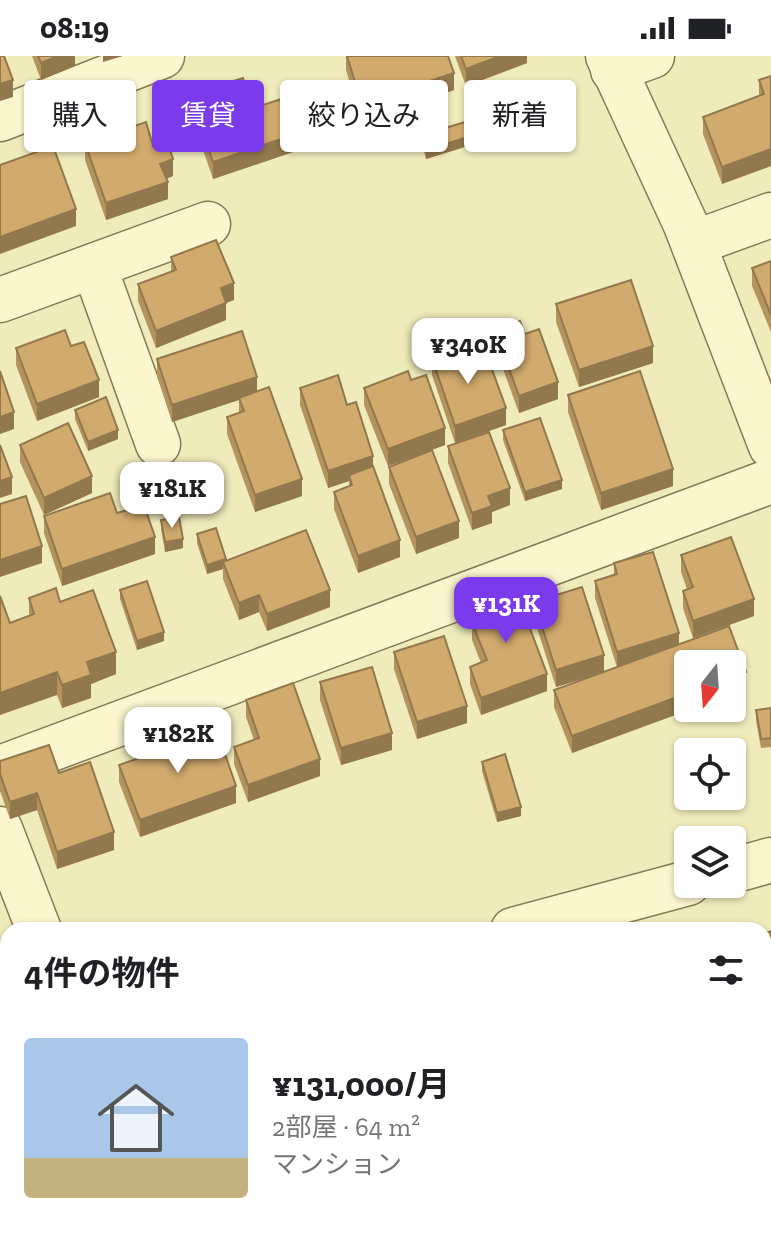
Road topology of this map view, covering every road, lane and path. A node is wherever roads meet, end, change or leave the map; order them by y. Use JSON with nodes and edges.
{"nodes":[{"id":1,"x":162,"y":56,"type":"edge"},
{"id":2,"x":624,"y":61,"type":"edge"},
{"id":3,"x":0,"y":119,"type":"edge"},
{"id":4,"x":771,"y":215,"type":"edge"},
{"id":5,"x":208,"y":224,"type":"dead end"},
{"id":6,"x":694,"y":243,"type":"junction"},
{"id":7,"x":94,"y":266,"type":"junction"},
{"id":8,"x":0,"y":300,"type":"edge"},
{"id":9,"x":158,"y":444,"type":"dead end"},
{"id":10,"x":771,"y":446,"type":"edge"},
{"id":11,"x":771,"y":481,"type":"edge"},
{"id":12,"x":0,"y":768,"type":"edge"},
{"id":13,"x":0,"y":829,"type":"edge"},
{"id":14,"x":771,"y":860,"type":"edge"},
{"id":15,"x":746,"y":867,"type":"edge"},
{"id":16,"x":674,"y":887,"type":"edge"},
{"id":17,"x":36,"y":922,"type":"edge"},
{"id":18,"x":543,"y":922,"type":"edge"}],
"edges":[{"from":1,"to":3,"type":"street"},
{"from":2,"to":6,"type":"street"},
{"from":4,"to":6,"type":"street"},
{"from":5,"to":7,"type":"street"},
{"from":6,"to":10,"type":"street"},
{"from":7,"to":8,"type":"street"},
{"from":7,"to":9,"type":"street"},
{"from":11,"to":12,"type":"street"},
{"from":13,"to":17,"type":"street"},
{"from":14,"to":15,"type":"street"},
{"from":16,"to":18,"type":"street"}]}
